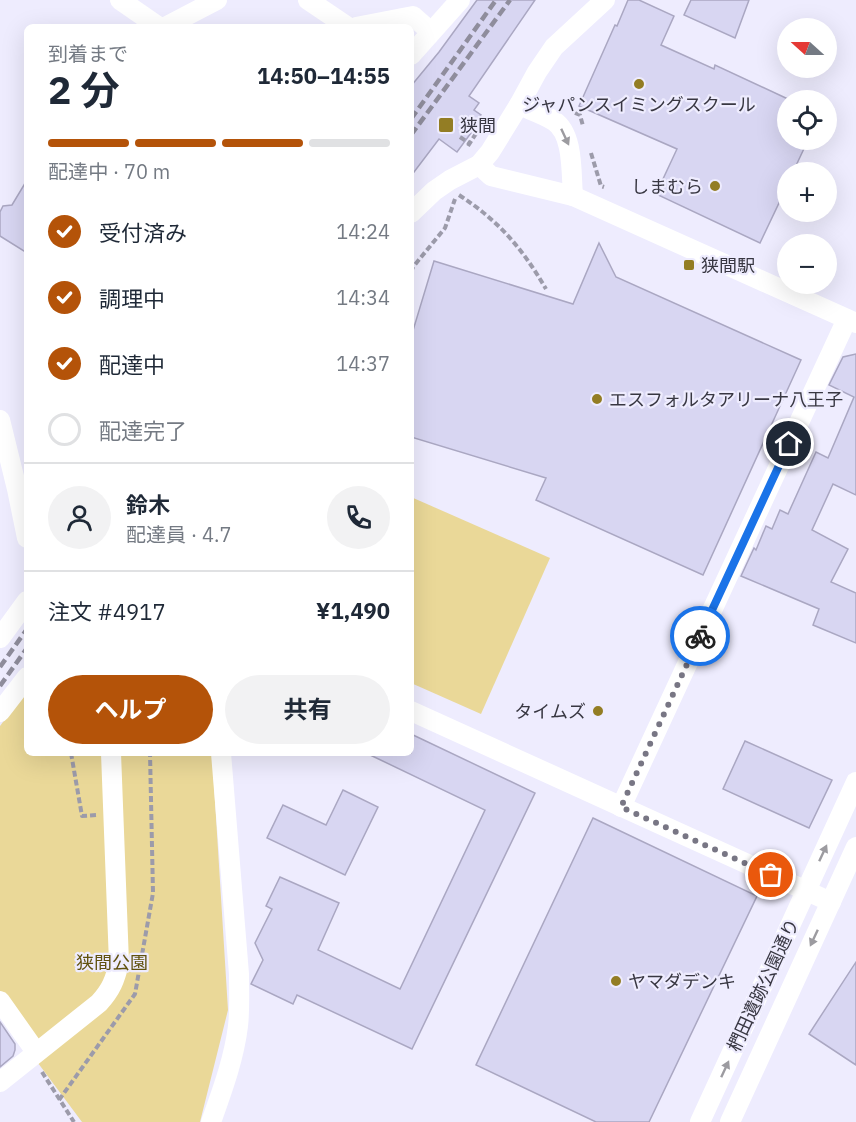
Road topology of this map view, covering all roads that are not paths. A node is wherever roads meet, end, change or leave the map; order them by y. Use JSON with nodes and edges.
{"nodes":[{"id":1,"x":120,"y":0,"type":"edge"},
{"id":2,"x":308,"y":0,"type":"edge"},
{"id":3,"x":460,"y":0,"type":"edge"},
{"id":4,"x":605,"y":0,"type":"edge"},
{"id":5,"x":211,"y":1,"type":"edge"},
{"id":6,"x":412,"y":8,"type":"edge"},
{"id":7,"x":155,"y":24,"type":"edge"},
{"id":8,"x":170,"y":24,"type":"edge"},
{"id":9,"x":344,"y":24,"type":"edge"},
{"id":10,"x":365,"y":24,"type":"edge"},
{"id":11,"x":431,"y":32,"type":"junction"},
{"id":12,"x":414,"y":52,"type":"edge"},
{"id":13,"x":519,"y":105,"type":"junction"},
{"id":14,"x":479,"y":165,"type":"junction"},
{"id":15,"x":573,"y":196,"type":"junction"},
{"id":16,"x":414,"y":210,"type":"edge"},
{"id":17,"x":852,"y":321,"type":"edge"},
{"id":18,"x":0,"y":420,"type":"edge"},
{"id":19,"x":5,"y":470,"type":"edge"},
{"id":20,"x":24,"y":523,"type":"edge"},
{"id":21,"x":24,"y":605,"type":"edge"},
{"id":22,"x":0,"y":638,"type":"edge"},
{"id":23,"x":24,"y":680,"type":"edge"},
{"id":24,"x":0,"y":712,"type":"edge"},
{"id":25,"x":414,"y":712,"type":"edge"},
{"id":26,"x":111,"y":756,"type":"edge"},
{"id":27,"x":221,"y":756,"type":"edge"},
{"id":28,"x":856,"y":782,"type":"edge"},
{"id":29,"x":621,"y":807,"type":"junction"},
{"id":30,"x":856,"y":847,"type":"edge"},
{"id":31,"x":806,"y":891,"type":"junction"},
{"id":32,"x":831,"y":903,"type":"junction"},
{"id":33,"x":0,"y":1001,"type":"edge"},
{"id":34,"x":36,"y":1052,"type":"junction"},
{"id":35,"x":0,"y":1082,"type":"edge"},
{"id":36,"x":212,"y":1122,"type":"edge"},
{"id":37,"x":700,"y":1122,"type":"edge"},
{"id":38,"x":730,"y":1122,"type":"edge"}],
"edges":[{"from":1,"to":7,"type":"street"},
{"from":2,"to":9,"type":"street"},
{"from":3,"to":11,"type":"street"},
{"from":4,"to":13,"type":"street"},
{"from":5,"to":8,"type":"street"},
{"from":6,"to":10,"type":"street"},
{"from":6,"to":11,"type":"street"},
{"from":11,"to":12,"type":"street"},
{"from":13,"to":14,"type":"street"},
{"from":13,"to":15,"type":"street","one_way":true},
{"from":14,"to":15,"type":"street"},
{"from":14,"to":16,"type":"street"},
{"from":15,"to":17,"type":"street"},
{"from":17,"to":29,"type":"street"},
{"from":18,"to":19,"type":"street"},
{"from":19,"to":20,"type":"street"},
{"from":21,"to":22,"type":"street"},
{"from":23,"to":24,"type":"street"},
{"from":25,"to":29,"type":"street"},
{"from":26,"to":34,"type":"street"},
{"from":27,"to":36,"type":"street"},
{"from":31,"to":28,"type":"street","name":"椚田遺跡公園通り","one_way":true},
{"from":29,"to":31,"type":"street"},
{"from":30,"to":32,"type":"street","name":"椚田遺跡公園通り"},
{"from":31,"to":32,"type":"street"},
{"from":37,"to":31,"type":"street","name":"椚田遺跡公園通り","one_way":true},
{"from":32,"to":38,"type":"street","name":"椚田遺跡公園通り","one_way":true},
{"from":33,"to":34,"type":"street"},
{"from":34,"to":35,"type":"street"}]}
